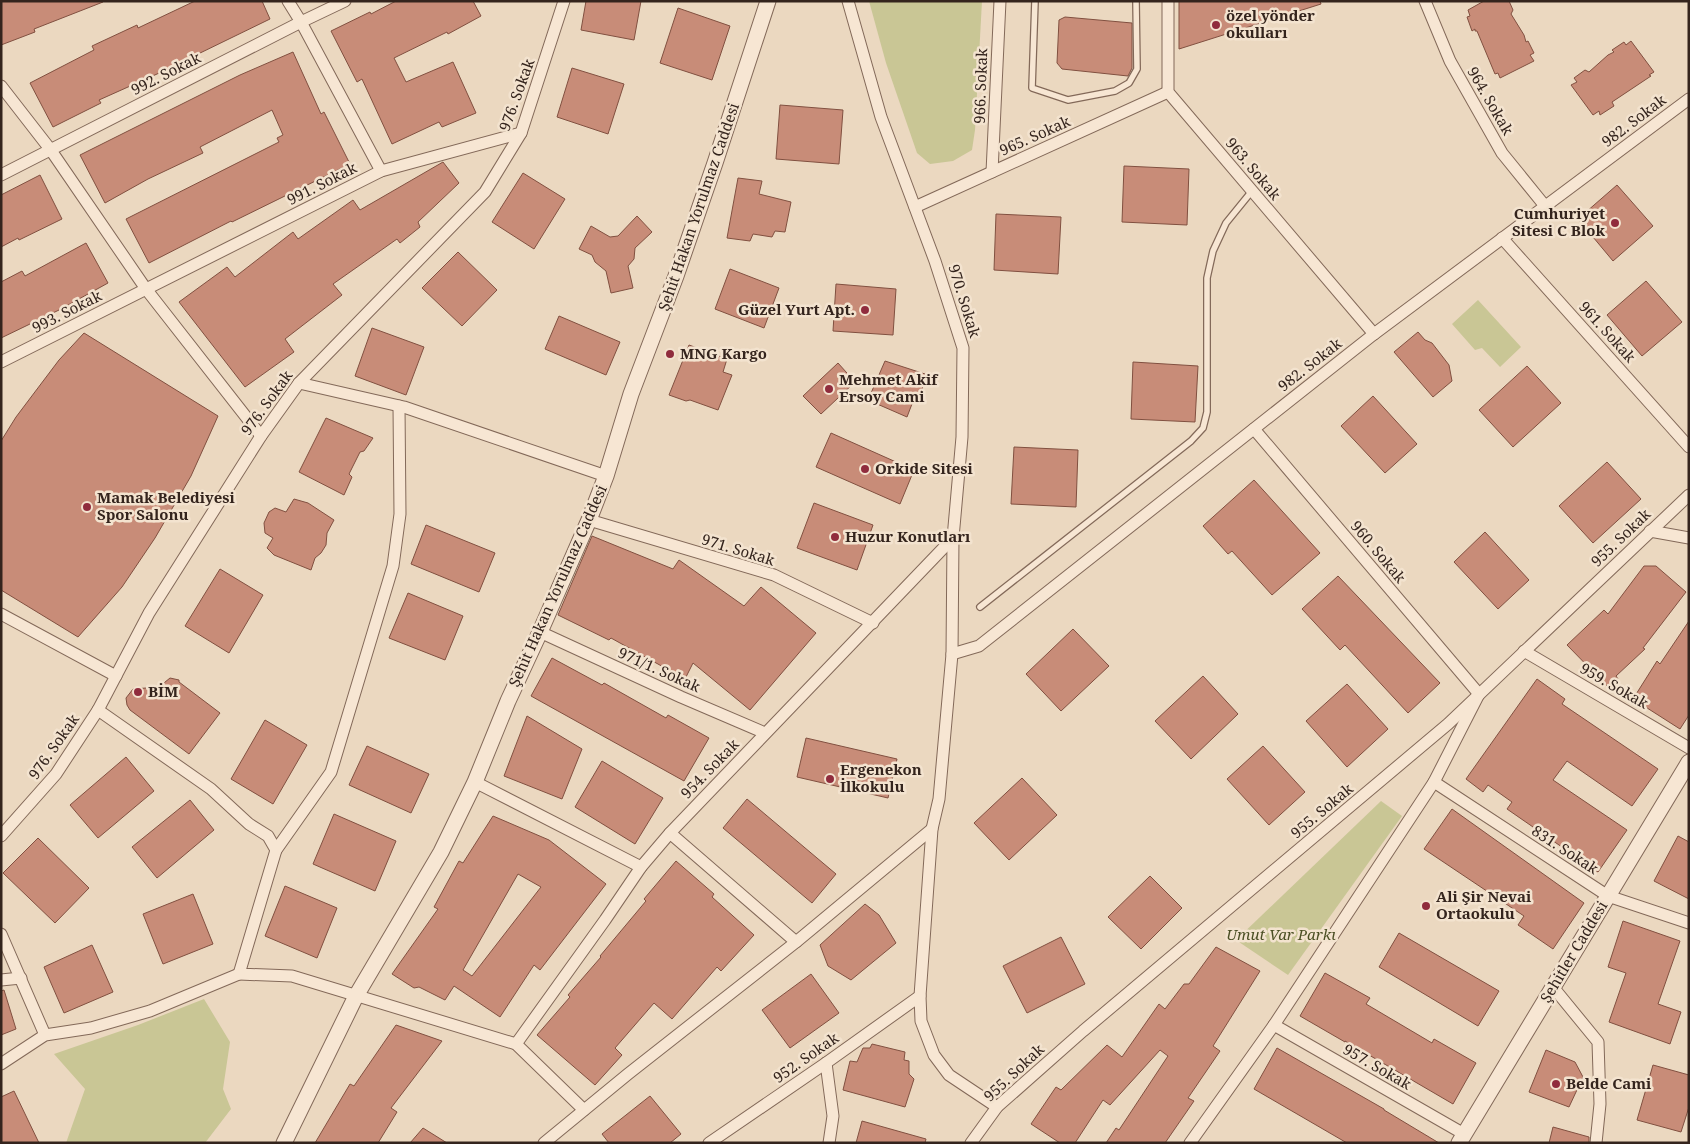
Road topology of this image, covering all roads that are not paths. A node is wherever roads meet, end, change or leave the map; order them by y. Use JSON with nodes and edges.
{"nodes":[{"id":1,"x":288,"y":1,"type":"edge"},
{"id":2,"x":345,"y":1,"type":"edge"},
{"id":3,"x":564,"y":1,"type":"edge"},
{"id":4,"x":768,"y":1,"type":"edge"},
{"id":5,"x":848,"y":1,"type":"edge"},
{"id":6,"x":1000,"y":1,"type":"edge"},
{"id":7,"x":1035,"y":1,"type":"edge"},
{"id":8,"x":1136,"y":1,"type":"edge"},
{"id":9,"x":1168,"y":1,"type":"edge"},
{"id":10,"x":1426,"y":1,"type":"edge"},
{"id":11,"x":301,"y":22,"type":"junction"},
{"id":12,"x":1,"y":86,"type":"edge"},
{"id":13,"x":1168,"y":92,"type":"junction"},
{"id":14,"x":1689,"y":99,"type":"edge"},
{"id":15,"x":521,"y":133,"type":"junction"},
{"id":16,"x":50,"y":150,"type":"junction"},
{"id":17,"x":381,"y":171,"type":"junction"},
{"id":18,"x":992,"y":172,"type":"junction"},
{"id":19,"x":1,"y":174,"type":"edge"},
{"id":20,"x":1252,"y":191,"type":"junction"},
{"id":21,"x":1545,"y":206,"type":"junction"},
{"id":22,"x":915,"y":207,"type":"junction"},
{"id":23,"x":1502,"y":238,"type":"junction"},
{"id":24,"x":146,"y":289,"type":"junction"},
{"id":25,"x":1374,"y":334,"type":"junction"},
{"id":26,"x":1,"y":362,"type":"edge"},
{"id":27,"x":300,"y":383,"type":"junction"},
{"id":28,"x":399,"y":406,"type":"junction"},
{"id":29,"x":1254,"y":429,"type":"junction"},
{"id":30,"x":261,"y":436,"type":"junction"},
{"id":31,"x":1689,"y":446,"type":"edge"},
{"id":32,"x":606,"y":476,"type":"junction"},
{"id":33,"x":1689,"y":495,"type":"edge"},
{"id":34,"x":590,"y":520,"type":"junction"},
{"id":35,"x":1650,"y":531,"type":"junction"},
{"id":36,"x":953,"y":538,"type":"junction"},
{"id":37,"x":1689,"y":538,"type":"edge"},
{"id":38,"x":980,"y":607,"type":"dead end"},
{"id":39,"x":1,"y":614,"type":"edge"},
{"id":40,"x":873,"y":623,"type":"junction"},
{"id":41,"x":540,"y":632,"type":"junction"},
{"id":42,"x":1524,"y":651,"type":"junction"},
{"id":43,"x":952,"y":654,"type":"junction"},
{"id":44,"x":116,"y":676,"type":"junction"},
{"id":45,"x":1479,"y":694,"type":"junction"},
{"id":46,"x":98,"y":710,"type":"junction"},
{"id":47,"x":766,"y":733,"type":"junction"},
{"id":48,"x":1689,"y":748,"type":"edge"},
{"id":49,"x":1689,"y":762,"type":"edge"},
{"id":50,"x":475,"y":782,"type":"junction"},
{"id":51,"x":1434,"y":782,"type":"junction"},
{"id":52,"x":932,"y":829,"type":"junction"},
{"id":53,"x":670,"y":833,"type":"junction"},
{"id":54,"x":1,"y":836,"type":"edge"},
{"id":55,"x":276,"y":850,"type":"junction"},
{"id":56,"x":640,"y":867,"type":"junction"},
{"id":57,"x":1608,"y":896,"type":"junction"},
{"id":58,"x":1689,"y":923,"type":"edge"},
{"id":59,"x":1,"y":934,"type":"edge"},
{"id":60,"x":796,"y":942,"type":"junction"},
{"id":61,"x":239,"y":974,"type":"junction"},
{"id":62,"x":21,"y":978,"type":"junction"},
{"id":63,"x":1,"y":980,"type":"edge"},
{"id":64,"x":1553,"y":987,"type":"junction"},
{"id":65,"x":356,"y":996,"type":"junction"},
{"id":66,"x":920,"y":996,"type":"junction"},
{"id":67,"x":1274,"y":1025,"type":"junction"},
{"id":68,"x":46,"y":1035,"type":"junction"},
{"id":69,"x":516,"y":1044,"type":"junction"},
{"id":70,"x":826,"y":1063,"type":"junction"},
{"id":71,"x":1,"y":1064,"type":"edge"},
{"id":72,"x":997,"y":1106,"type":"junction"},
{"id":73,"x":584,"y":1110,"type":"junction"},
{"id":74,"x":1461,"y":1138,"type":"edge"},
{"id":75,"x":284,"y":1143,"type":"edge"},
{"id":76,"x":544,"y":1143,"type":"edge"},
{"id":77,"x":709,"y":1143,"type":"edge"},
{"id":78,"x":829,"y":1143,"type":"edge"},
{"id":79,"x":971,"y":1143,"type":"edge"},
{"id":80,"x":1190,"y":1143,"type":"edge"},
{"id":81,"x":1596,"y":1143,"type":"edge"}],
"edges":[{"from":1,"to":11,"type":"street"},
{"from":2,"to":11,"type":"street","name":"992. Sokak"},
{"from":3,"to":15,"type":"street","name":"976. Sokak"},
{"from":4,"to":32,"type":"street","name":"Şehit Hakan Yorulmaz Caddesi"},
{"from":5,"to":22,"type":"street","name":"970. Sokak"},
{"from":6,"to":18,"type":"street","name":"966. Sokak"},
{"from":7,"to":8,"type":"lane"},
{"from":9,"to":13,"type":"street"},
{"from":10,"to":21,"type":"street","name":"964. Sokak"},
{"from":11,"to":16,"type":"street","name":"992. Sokak"},
{"from":11,"to":17,"type":"street"},
{"from":12,"to":16,"type":"street"},
{"from":13,"to":18,"type":"street","name":"965. Sokak"},
{"from":13,"to":20,"type":"street","name":"963. Sokak"},
{"from":14,"to":21,"type":"street","name":"982. Sokak"},
{"from":15,"to":17,"type":"street","name":"991. Sokak"},
{"from":15,"to":27,"type":"street","name":"976. Sokak"},
{"from":16,"to":19,"type":"street","name":"992. Sokak"},
{"from":16,"to":24,"type":"street"},
{"from":17,"to":24,"type":"street","name":"991. Sokak"},
{"from":18,"to":22,"type":"street","name":"965. Sokak"},
{"from":20,"to":25,"type":"street","name":"963. Sokak"},
{"from":20,"to":38,"type":"lane"},
{"from":21,"to":23,"type":"street","name":"982. Sokak"},
{"from":22,"to":36,"type":"street","name":"970. Sokak"},
{"from":23,"to":25,"type":"street","name":"982. Sokak"},
{"from":23,"to":31,"type":"street","name":"961. Sokak"},
{"from":24,"to":26,"type":"street","name":"993. Sokak"},
{"from":24,"to":30,"type":"street"},
{"from":25,"to":29,"type":"street","name":"982. Sokak"},
{"from":27,"to":28,"type":"street"},
{"from":27,"to":30,"type":"street","name":"976. Sokak"},
{"from":28,"to":32,"type":"street"},
{"from":28,"to":55,"type":"street"},
{"from":29,"to":43,"type":"street","name":"982. Sokak"},
{"from":29,"to":45,"type":"street","name":"960. Sokak"},
{"from":30,"to":44,"type":"street","name":"976. Sokak"},
{"from":32,"to":34,"type":"street","name":"Şehit Hakan Yorulmaz Caddesi"},
{"from":33,"to":35,"type":"street","name":"955. Sokak"},
{"from":34,"to":40,"type":"street","name":"971. Sokak"},
{"from":34,"to":41,"type":"street","name":"Şehit Hakan Yorulmaz Caddesi"},
{"from":35,"to":37,"type":"street"},
{"from":35,"to":42,"type":"street","name":"955. Sokak"},
{"from":36,"to":40,"type":"street","name":"954. Sokak"},
{"from":36,"to":43,"type":"street","name":"970. Sokak"},
{"from":39,"to":44,"type":"street"},
{"from":40,"to":47,"type":"street","name":"954. Sokak"},
{"from":41,"to":47,"type":"street","name":"971/1. Sokak"},
{"from":41,"to":50,"type":"street","name":"Şehit Hakan Yorulmaz Caddesi"},
{"from":42,"to":45,"type":"street","name":"955. Sokak"},
{"from":42,"to":48,"type":"street","name":"959. Sokak"},
{"from":43,"to":52,"type":"street","name":"970. Sokak"},
{"from":44,"to":46,"type":"street","name":"976. Sokak"},
{"from":45,"to":51,"type":"street"},
{"from":45,"to":72,"type":"street","name":"955. Sokak"},
{"from":46,"to":54,"type":"street","name":"976. Sokak"},
{"from":46,"to":55,"type":"street"},
{"from":47,"to":53,"type":"street","name":"954. Sokak"},
{"from":49,"to":57,"type":"street","name":"Şehitler Caddesi"},
{"from":50,"to":56,"type":"street"},
{"from":50,"to":65,"type":"street","name":"Şehit Hakan Yorulmaz Caddesi"},
{"from":51,"to":57,"type":"street","name":"831. Sokak"},
{"from":51,"to":67,"type":"street"},
{"from":52,"to":60,"type":"street"},
{"from":52,"to":66,"type":"street","name":"970. Sokak"},
{"from":53,"to":56,"type":"street","name":"954. Sokak"},
{"from":53,"to":60,"type":"street"},
{"from":55,"to":61,"type":"street"},
{"from":56,"to":69,"type":"street","name":"954. Sokak"},
{"from":57,"to":58,"type":"street","name":"831. Sokak"},
{"from":57,"to":64,"type":"street","name":"Şehitler Caddesi"},
{"from":59,"to":62,"type":"street"},
{"from":60,"to":73,"type":"street"},
{"from":61,"to":65,"type":"street"},
{"from":61,"to":68,"type":"street"},
{"from":62,"to":63,"type":"street"},
{"from":62,"to":68,"type":"street"},
{"from":64,"to":74,"type":"street","name":"Şehitler Caddesi"},
{"from":64,"to":81,"type":"street"},
{"from":65,"to":69,"type":"street"},
{"from":65,"to":75,"type":"street","name":"Şehit Hakan Yorulmaz Caddesi"},
{"from":66,"to":70,"type":"street","name":"952. Sokak"},
{"from":66,"to":72,"type":"street","name":"970. Sokak"},
{"from":67,"to":74,"type":"street","name":"957. Sokak"},
{"from":67,"to":80,"type":"street"},
{"from":68,"to":71,"type":"street"},
{"from":69,"to":73,"type":"street"},
{"from":70,"to":77,"type":"street","name":"952. Sokak"},
{"from":70,"to":78,"type":"street"},
{"from":72,"to":79,"type":"street","name":"955. Sokak"},
{"from":73,"to":76,"type":"street"}]}
